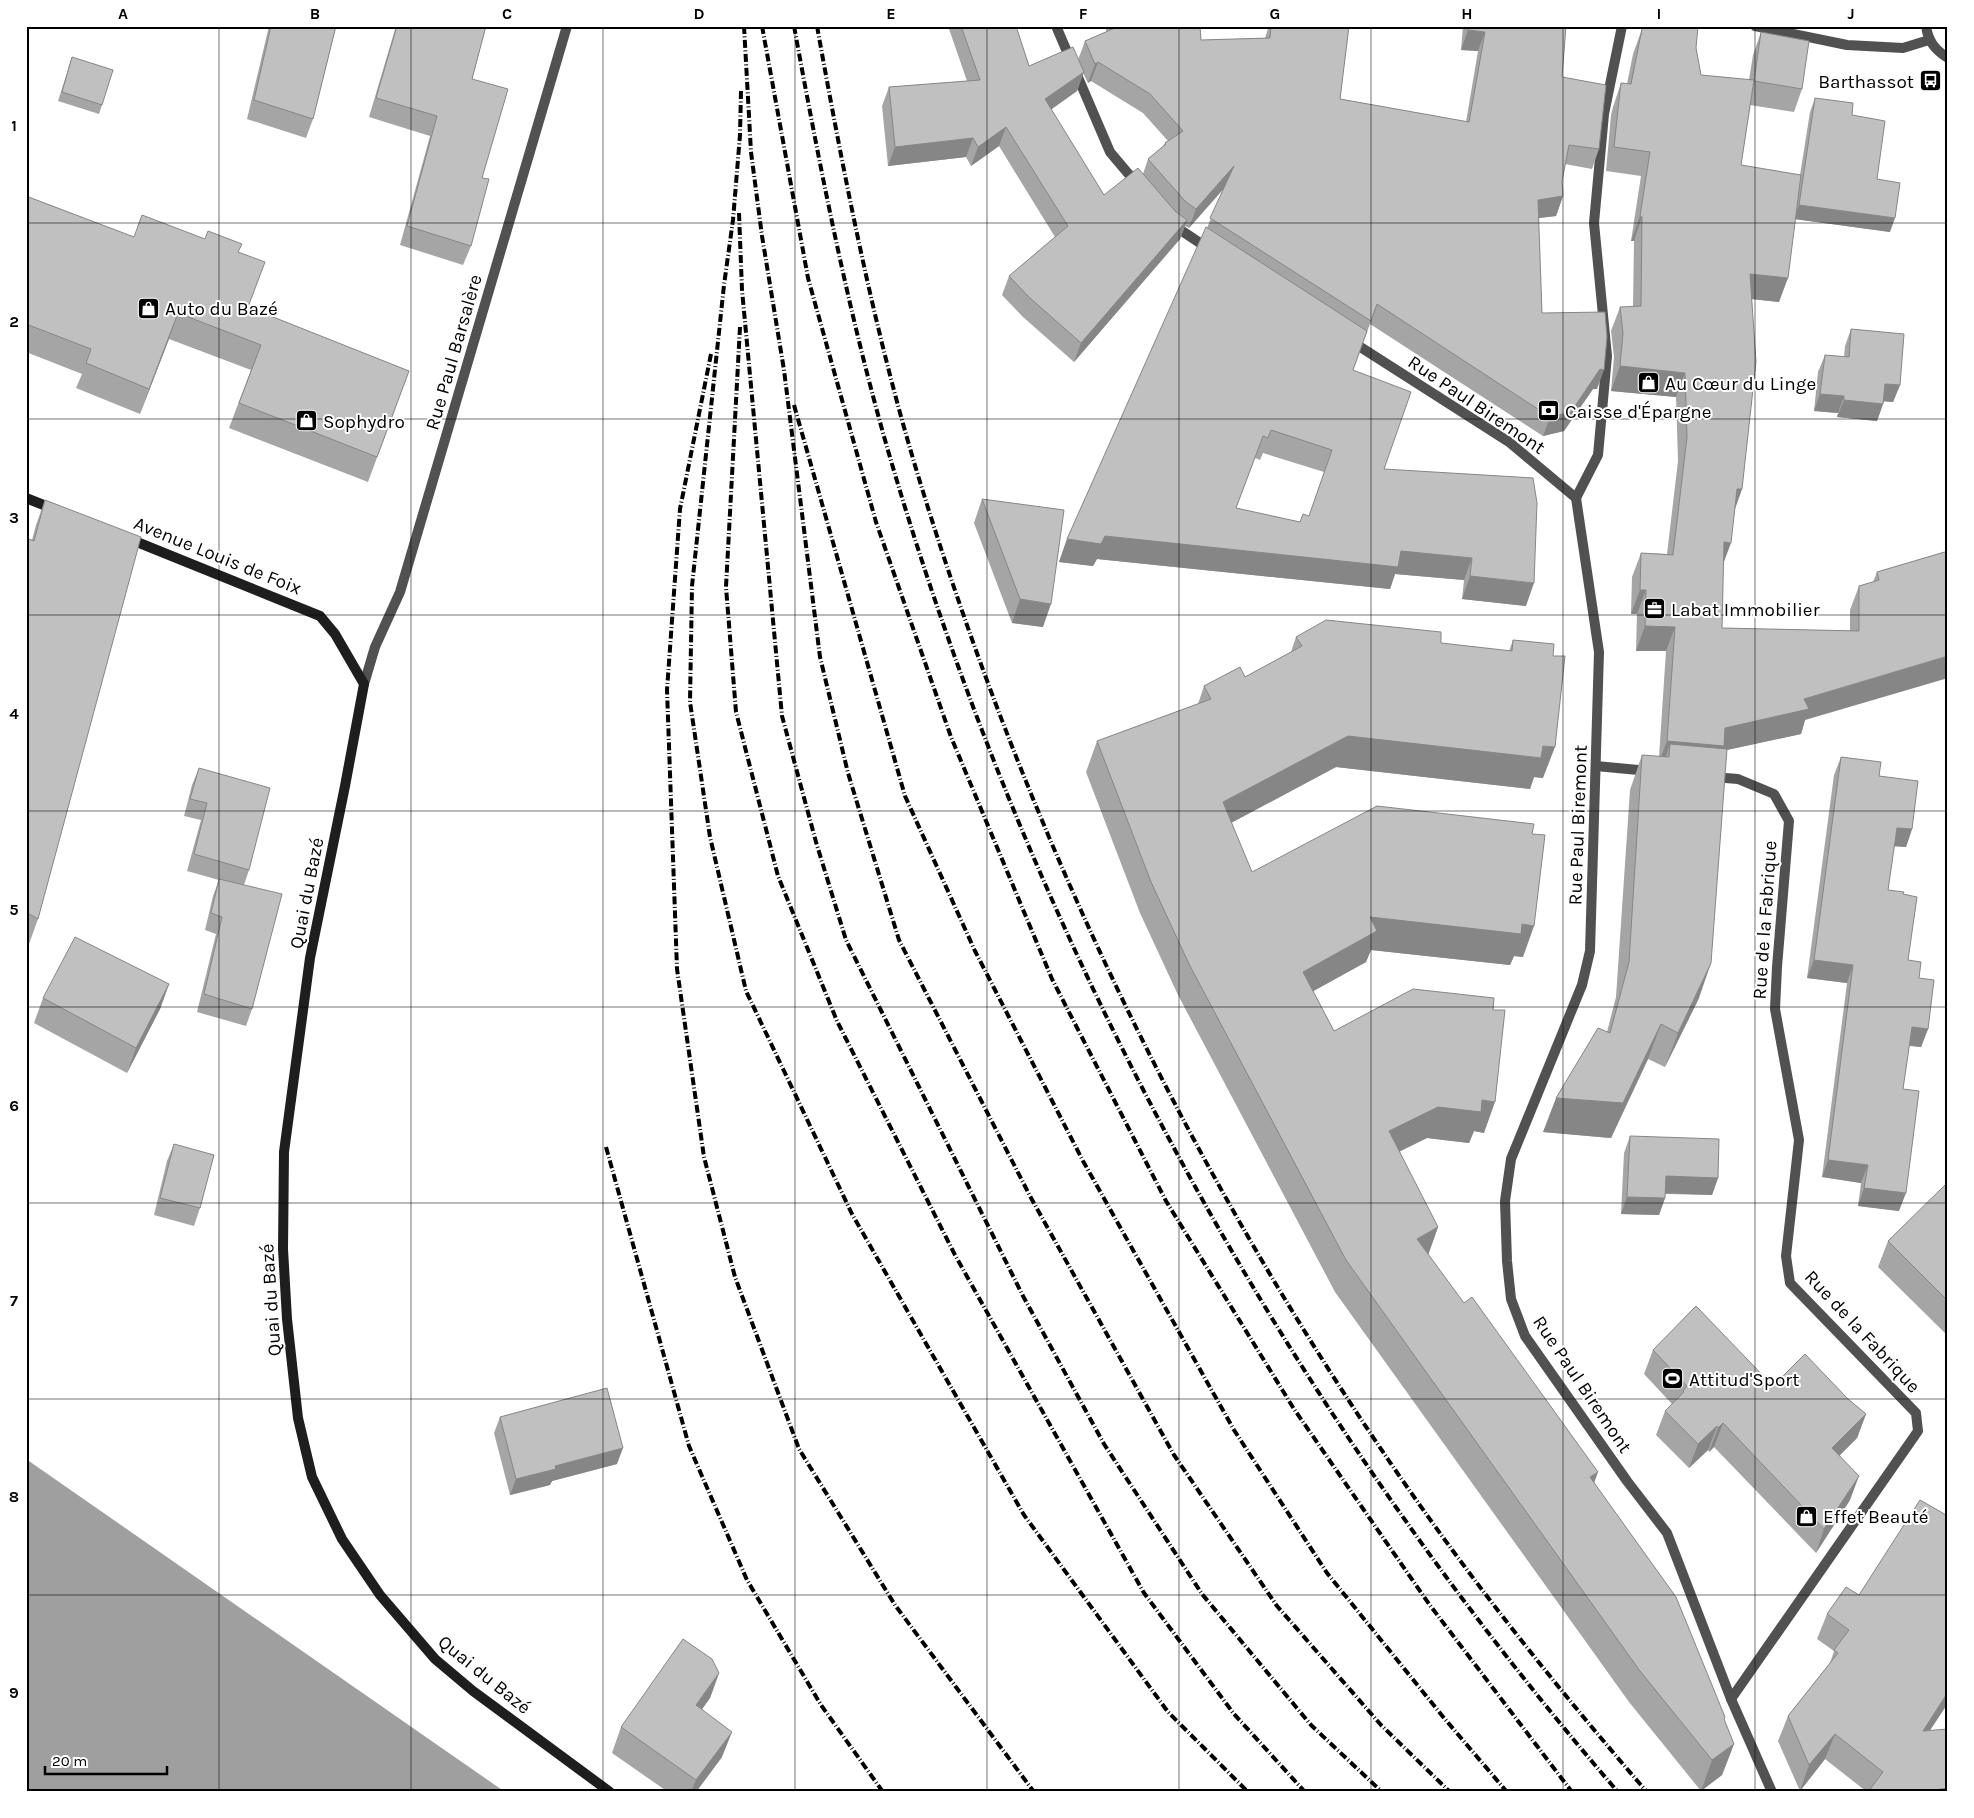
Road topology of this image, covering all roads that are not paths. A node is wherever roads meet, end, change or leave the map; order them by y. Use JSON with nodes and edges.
{"nodes":[{"id":1,"x":567,"y":26,"type":"edge"},
{"id":2,"x":1056,"y":26,"type":"edge"},
{"id":3,"x":1622,"y":26,"type":"edge"},
{"id":4,"x":1754,"y":26,"type":"edge"},
{"id":5,"x":1926,"y":26,"type":"edge"},
{"id":6,"x":1929,"y":40,"type":"junction"},
{"id":7,"x":1948,"y":58,"type":"edge"},
{"id":8,"x":1142,"y":189,"type":"edge"},
{"id":9,"x":1167,"y":218,"type":"edge"},
{"id":10,"x":1215,"y":253,"type":"edge"},
{"id":11,"x":1341,"y":334,"type":"edge"},
{"id":12,"x":26,"y":498,"type":"edge"},
{"id":13,"x":1576,"y":498,"type":"junction"},
{"id":14,"x":63,"y":513,"type":"edge"},
{"id":15,"x":119,"y":535,"type":"edge"},
{"id":16,"x":364,"y":684,"type":"junction"},
{"id":17,"x":1596,"y":766,"type":"junction"},
{"id":18,"x":1659,"y":772,"type":"edge"},
{"id":19,"x":1699,"y":775,"type":"edge"},
{"id":20,"x":1731,"y":1699,"type":"junction"},
{"id":21,"x":610,"y":1792,"type":"edge"},
{"id":22,"x":1772,"y":1792,"type":"edge"}],
"edges":[{"from":1,"to":16,"type":"street","name":"Rue Paul Barsalère"},
{"from":2,"to":8,"type":"street"},
{"from":3,"to":13,"type":"street"},
{"from":4,"to":6,"type":"street"},
{"from":5,"to":6,"type":"street"},
{"from":6,"to":7,"type":"street"},
{"from":9,"to":10,"type":"street"},
{"from":11,"to":13,"type":"street","name":"Rue Paul Biremont"},
{"from":12,"to":14,"type":"main road"},
{"from":13,"to":17,"type":"street","name":"Rue Paul Biremont"},
{"from":15,"to":16,"type":"main road","name":"Avenue Louis de Foix"},
{"from":16,"to":21,"type":"main road","name":"Quai du Bazé"},
{"from":17,"to":18,"type":"street"},
{"from":17,"to":20,"type":"street","name":"Rue Paul Biremont"},
{"from":19,"to":20,"type":"street","name":"Rue de la Fabrique"},
{"from":20,"to":22,"type":"street","name":"Rue Paul Biremont"}]}
